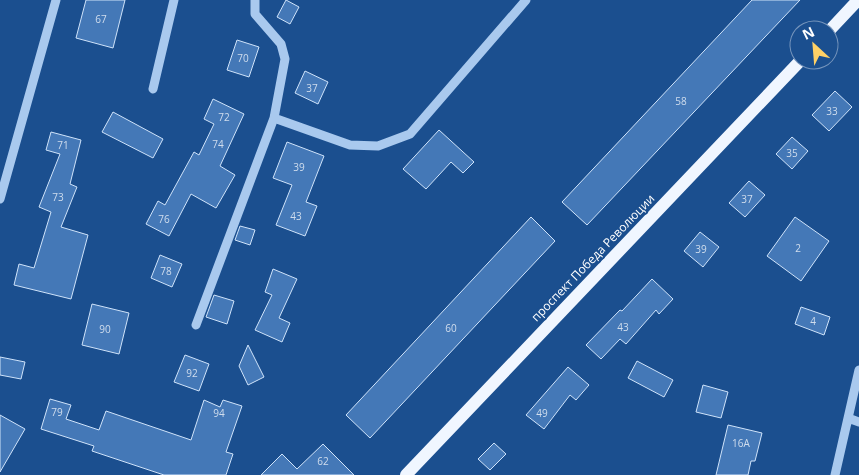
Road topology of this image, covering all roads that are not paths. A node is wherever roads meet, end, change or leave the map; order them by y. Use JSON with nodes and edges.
{"nodes":[{"id":1,"x":56,"y":0,"type":"edge"},
{"id":2,"x":174,"y":0,"type":"edge"},
{"id":3,"x":255,"y":0,"type":"edge"},
{"id":4,"x":526,"y":0,"type":"edge"},
{"id":5,"x":858,"y":0,"type":"edge"},
{"id":6,"x":839,"y":20,"type":"edge"},
{"id":7,"x":791,"y":70,"type":"edge"},
{"id":8,"x":153,"y":89,"type":"dead end"},
{"id":9,"x":274,"y":118,"type":"junction"},
{"id":10,"x":0,"y":198,"type":"edge"},
{"id":11,"x":196,"y":325,"type":"dead end"},
{"id":12,"x":859,"y":370,"type":"edge"},
{"id":13,"x":848,"y":418,"type":"junction"},
{"id":14,"x":859,"y":422,"type":"edge"},
{"id":15,"x":406,"y":475,"type":"edge"},
{"id":16,"x":835,"y":475,"type":"edge"}],
"edges":[{"from":1,"to":10,"type":"street"},
{"from":2,"to":8,"type":"street"},
{"from":3,"to":9,"type":"street"},
{"from":4,"to":9,"type":"street"},
{"from":5,"to":6,"type":"main road"},
{"from":7,"to":15,"type":"main road","name":"проспект Победа Революции"},
{"from":9,"to":11,"type":"street"},
{"from":12,"to":13,"type":"street"},
{"from":13,"to":14,"type":"street"},
{"from":13,"to":16,"type":"street"}]}
